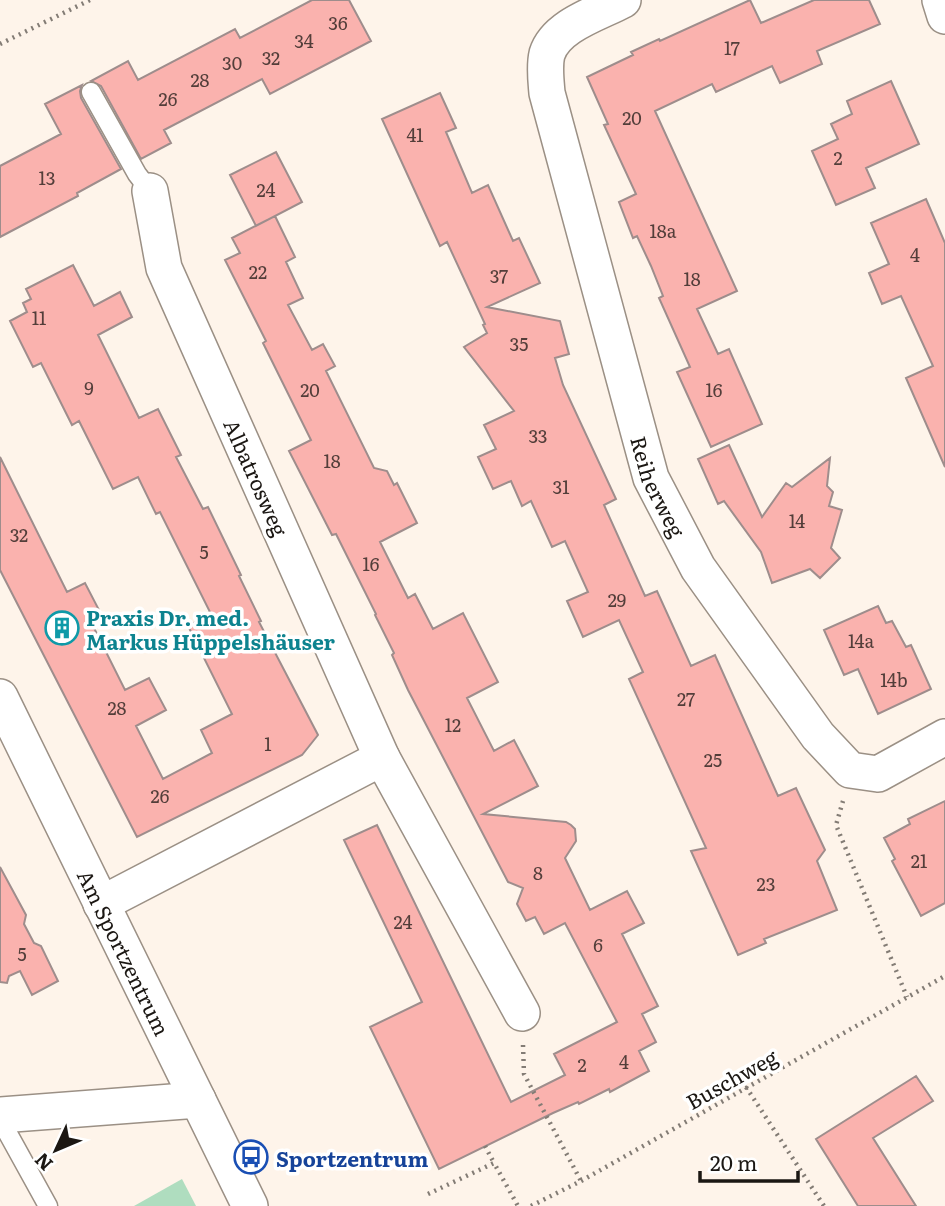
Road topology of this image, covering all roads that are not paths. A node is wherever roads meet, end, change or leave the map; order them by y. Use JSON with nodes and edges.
{"nodes":[{"id":1,"x":624,"y":0,"type":"edge"},
{"id":2,"x":940,"y":0,"type":"edge"},
{"id":3,"x":945,"y":16,"type":"edge"},
{"id":4,"x":91,"y":92,"type":"dead end"},
{"id":5,"x":150,"y":191,"type":"joint"},
{"id":6,"x":0,"y":696,"type":"edge"},
{"id":7,"x":945,"y":737,"type":"edge"},
{"id":8,"x":382,"y":758,"type":"junction"},
{"id":9,"x":102,"y":904,"type":"junction"},
{"id":10,"x":522,"y":1013,"type":"road end"},
{"id":11,"x":198,"y":1100,"type":"junction"},
{"id":12,"x":0,"y":1117,"type":"edge"},
{"id":13,"x":48,"y":1206,"type":"edge"},
{"id":14,"x":250,"y":1206,"type":"edge"}],
"edges":[{"from":1,"to":7,"type":"street","name":"Reiherweg"},
{"from":2,"to":3,"type":"street"},
{"from":4,"to":5,"type":"lane"},
{"from":5,"to":8,"type":"street","name":"Albatrosweg"},
{"from":6,"to":9,"type":"street","name":"Am Sportzentrum"},
{"from":8,"to":9,"type":"street"},
{"from":8,"to":10,"type":"street","name":"Albatrosweg"},
{"from":9,"to":11,"type":"street","name":"Am Sportzentrum"},
{"from":11,"to":12,"type":"street"},
{"from":11,"to":14,"type":"street","name":"Am Sportzentrum"},
{"from":12,"to":13,"type":"lane"}]}
